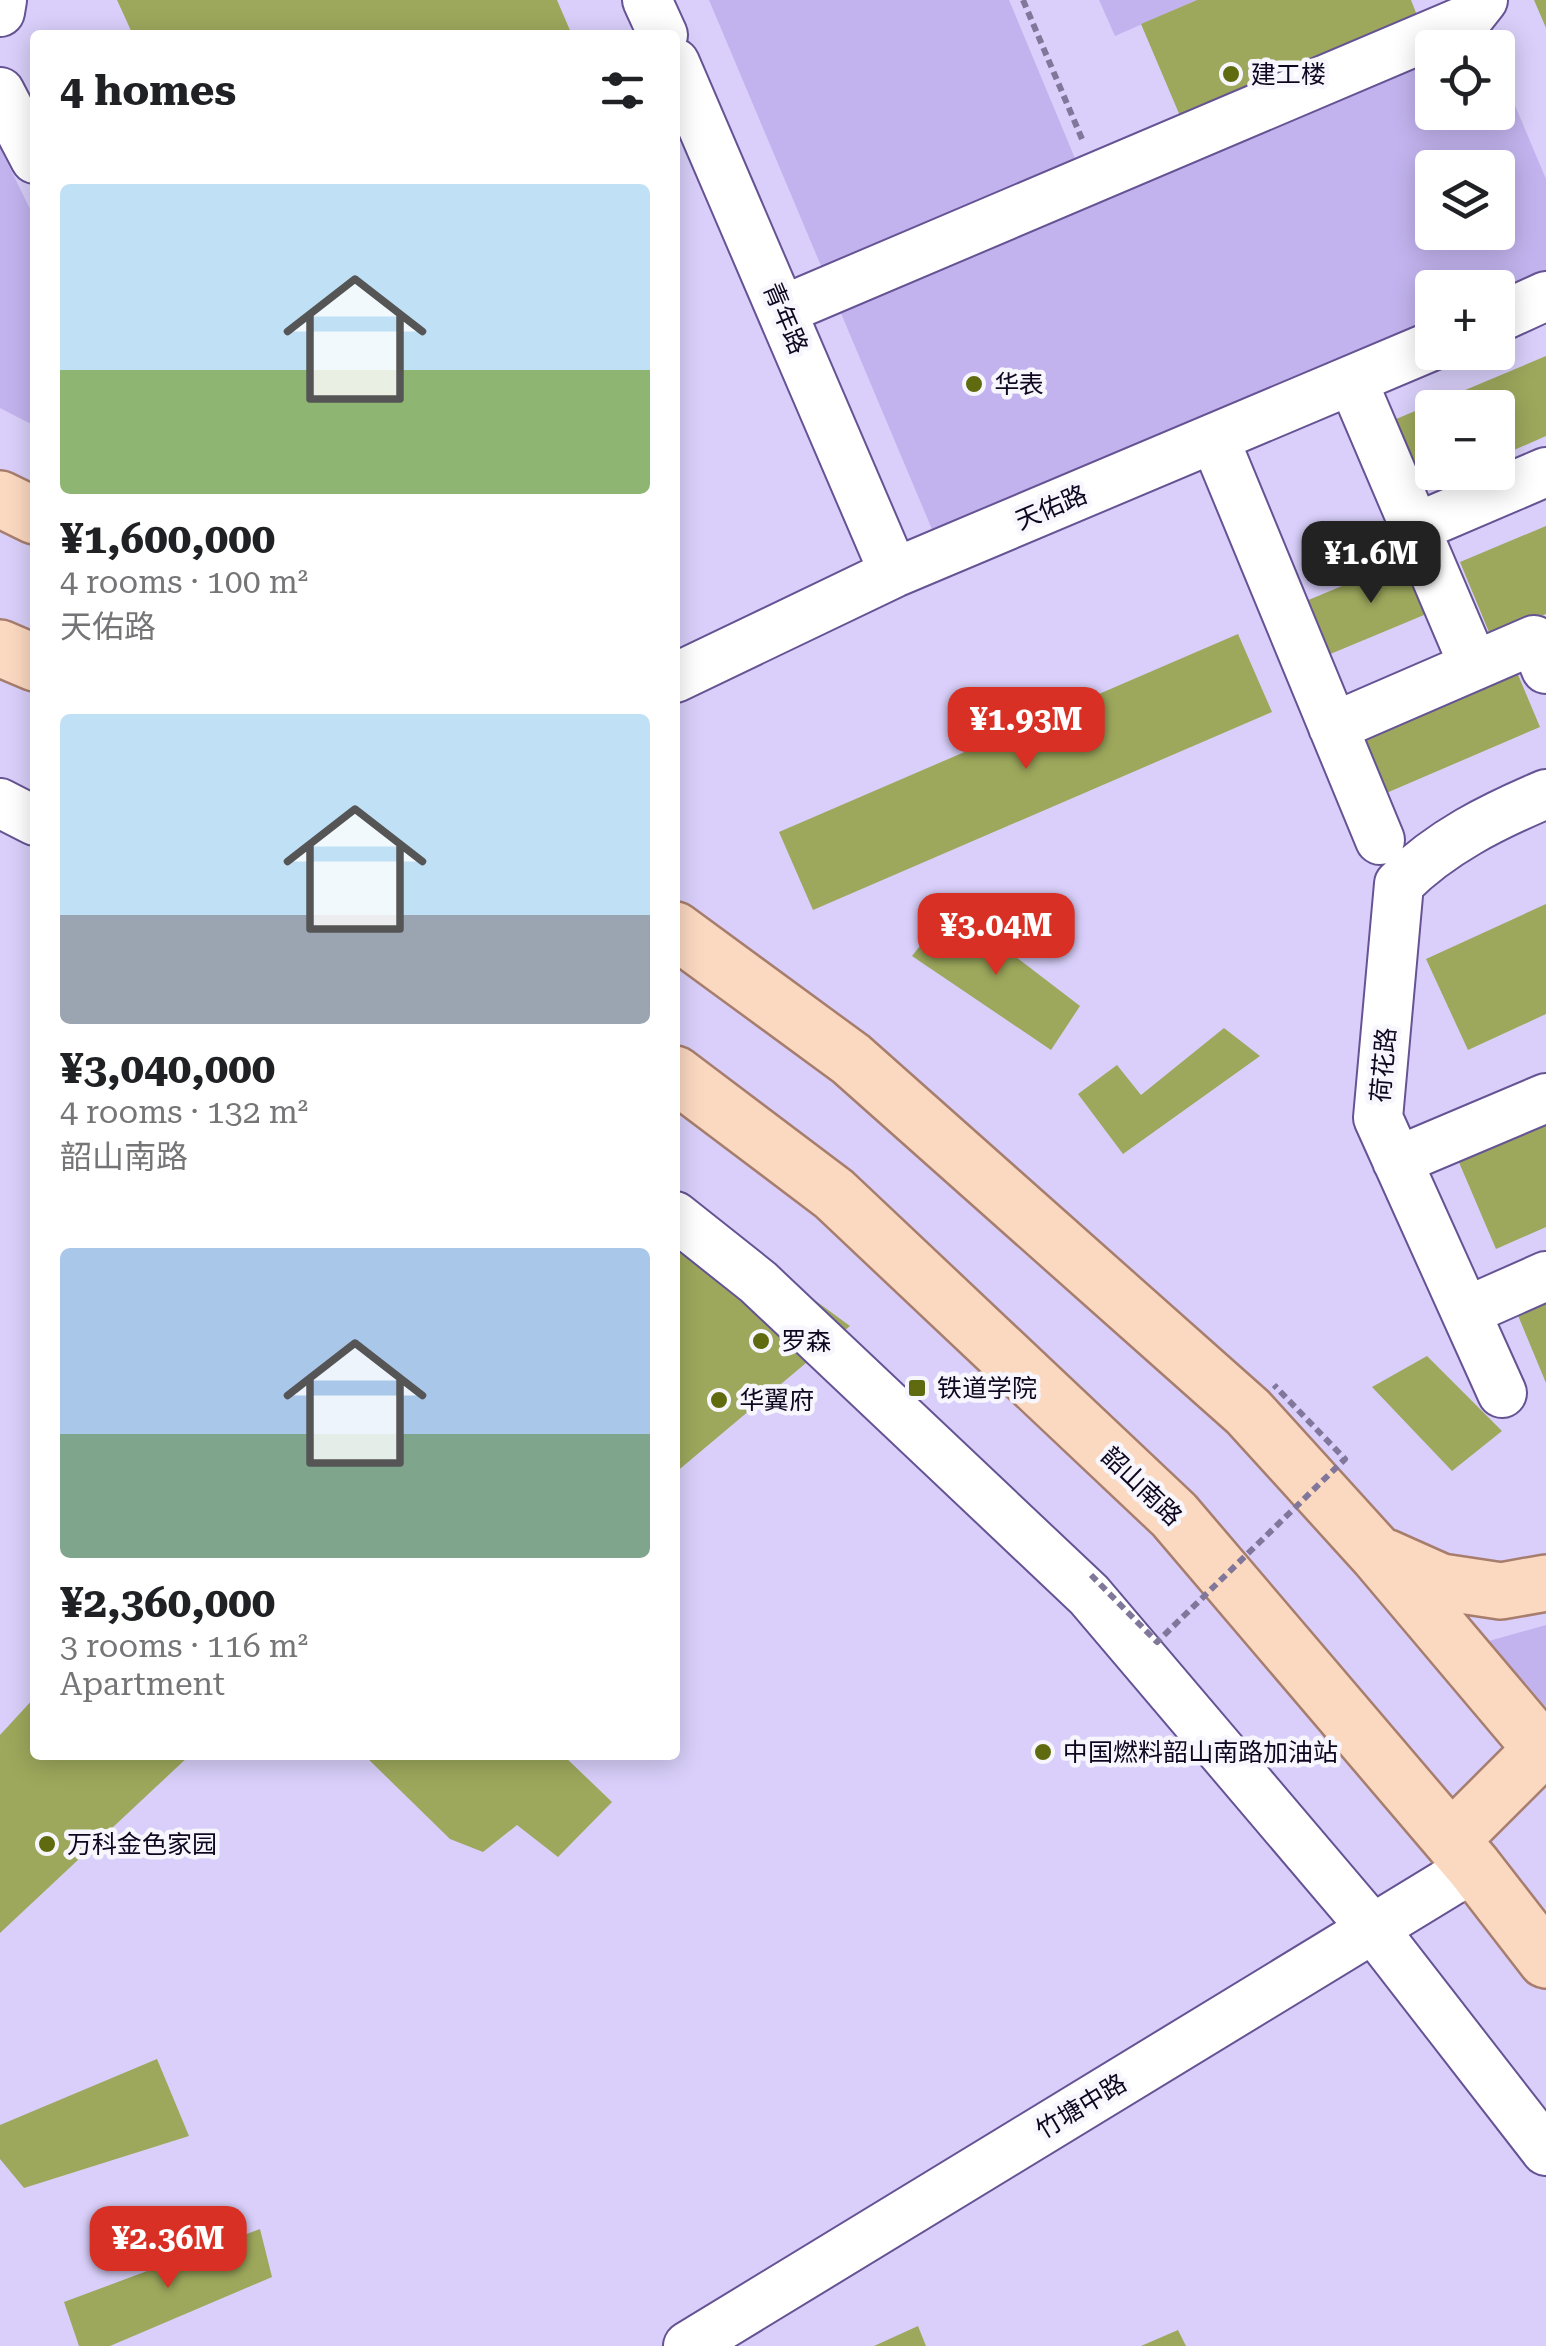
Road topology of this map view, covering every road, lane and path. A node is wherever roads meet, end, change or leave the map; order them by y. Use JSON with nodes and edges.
{"nodes":[{"id":1,"x":2,"y":0,"type":"edge"},
{"id":2,"x":647,"y":0,"type":"edge"},
{"id":3,"x":1023,"y":0,"type":"edge"},
{"id":4,"x":1483,"y":0,"type":"edge"},
{"id":5,"x":0,"y":12,"type":"edge"},
{"id":6,"x":660,"y":30,"type":"edge"},
{"id":7,"x":680,"y":81,"type":"edge"},
{"id":8,"x":0,"y":92,"type":"edge"},
{"id":9,"x":30,"y":149,"type":"edge"},
{"id":10,"x":1098,"y":177,"type":"junction"},
{"id":11,"x":1546,"y":296,"type":"edge"},
{"id":12,"x":783,"y":310,"type":"junction"},
{"id":13,"x":1515,"y":310,"type":"edge"},
{"id":14,"x":1415,"y":353,"type":"edge"},
{"id":15,"x":1352,"y":380,"type":"junction"},
{"id":16,"x":1214,"y":438,"type":"junction"},
{"id":17,"x":1546,"y":472,"type":"edge"},
{"id":18,"x":0,"y":499,"type":"edge"},
{"id":19,"x":30,"y":514,"type":"edge"},
{"id":20,"x":1415,"y":528,"type":"junction"},
{"id":21,"x":894,"y":573,"type":"junction"},
{"id":22,"x":0,"y":648,"type":"edge"},
{"id":23,"x":30,"y":661,"type":"edge"},
{"id":24,"x":1474,"y":666,"type":"junction"},
{"id":25,"x":1546,"y":669,"type":"edge"},
{"id":26,"x":680,"y":676,"type":"edge"},
{"id":27,"x":1333,"y":727,"type":"junction"},
{"id":28,"x":1546,"y":794,"type":"edge"},
{"id":29,"x":0,"y":803,"type":"edge"},
{"id":30,"x":30,"y":818,"type":"edge"},
{"id":31,"x":1380,"y":840,"type":"dead end"},
{"id":32,"x":680,"y":934,"type":"edge"},
{"id":33,"x":680,"y":1078,"type":"edge"},
{"id":34,"x":1546,"y":1098,"type":"edge"},
{"id":35,"x":1397,"y":1161,"type":"junction"},
{"id":36,"x":680,"y":1220,"type":"edge"},
{"id":37,"x":1546,"y":1276,"type":"edge"},
{"id":38,"x":1483,"y":1304,"type":"dead end"},
{"id":39,"x":1274,"y":1385,"type":"dead end"},
{"id":40,"x":1502,"y":1393,"type":"dead end"},
{"id":41,"x":1377,"y":1554,"type":"junction"},
{"id":42,"x":1090,"y":1576,"type":"dead end"},
{"id":43,"x":1546,"y":1582,"type":"edge"},
{"id":44,"x":1544,"y":1752,"type":"edge"},
{"id":45,"x":1463,"y":1853,"type":"junction"},
{"id":46,"x":1372,"y":1928,"type":"junction"},
{"id":47,"x":1546,"y":1960,"type":"edge"},
{"id":48,"x":1546,"y":2151,"type":"edge"},
{"id":49,"x":688,"y":2346,"type":"edge"}],
"edges":[{"from":1,"to":5,"type":"street"},
{"from":2,"to":6,"type":"street"},
{"from":3,"to":10,"type":"path"},
{"from":4,"to":10,"type":"street"},
{"from":7,"to":12,"type":"street","name":"青年路"},
{"from":8,"to":9,"type":"street"},
{"from":10,"to":12,"type":"street"},
{"from":11,"to":13,"type":"street"},
{"from":12,"to":21,"type":"street","name":"青年路"},
{"from":14,"to":15,"type":"street","name":"天佑路"},
{"from":15,"to":16,"type":"street","name":"天佑路"},
{"from":15,"to":20,"type":"street"},
{"from":16,"to":21,"type":"street","name":"天佑路"},
{"from":16,"to":27,"type":"street"},
{"from":17,"to":20,"type":"street"},
{"from":18,"to":19,"type":"main road"},
{"from":20,"to":24,"type":"street"},
{"from":21,"to":26,"type":"street","name":"天佑路"},
{"from":22,"to":23,"type":"main road"},
{"from":24,"to":25,"type":"street"},
{"from":24,"to":27,"type":"street"},
{"from":27,"to":31,"type":"street"},
{"from":28,"to":35,"type":"street","name":"荷花路"},
{"from":29,"to":30,"type":"street"},
{"from":32,"to":41,"type":"main road"},
{"from":33,"to":45,"type":"main road","name":"韶山南路"},
{"from":34,"to":35,"type":"street"},
{"from":35,"to":40,"type":"street","name":"荷花路"},
{"from":36,"to":46,"type":"street"},
{"from":37,"to":38,"type":"street"},
{"from":39,"to":42,"type":"path","bridge":true},
{"from":41,"to":43,"type":"main road"},
{"from":41,"to":44,"type":"main road"},
{"from":44,"to":45,"type":"main road"},
{"from":45,"to":46,"type":"street","name":"竹塘中路"},
{"from":45,"to":47,"type":"main road","name":"韶山南路"},
{"from":46,"to":48,"type":"street"},
{"from":46,"to":49,"type":"street","name":"竹塘中路"}]}
